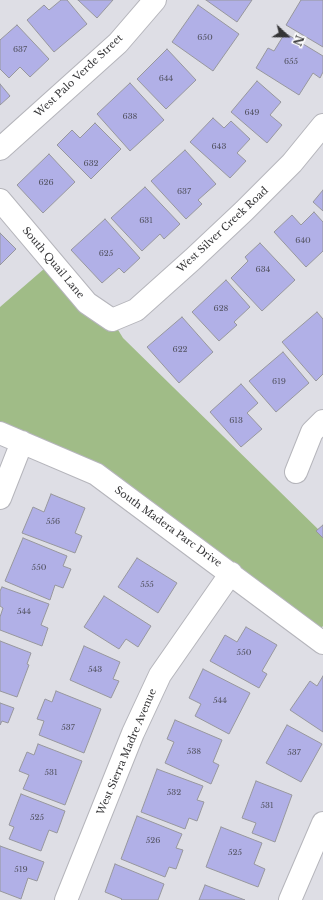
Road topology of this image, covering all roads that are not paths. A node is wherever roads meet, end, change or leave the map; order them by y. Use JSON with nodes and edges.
{"nodes":[{"id":1,"x":155,"y":0,"type":"edge"},
{"id":2,"x":323,"y":125,"type":"edge"},
{"id":3,"x":0,"y":149,"type":"edge"},
{"id":4,"x":0,"y":200,"type":"edge"},
{"id":5,"x":112,"y":320,"type":"joint"},
{"id":6,"x":323,"y":421,"type":"edge"},
{"id":7,"x":0,"y":433,"type":"edge"},
{"id":8,"x":22,"y":442,"type":"junction"},
{"id":9,"x":296,"y":472,"type":"dead end"},
{"id":10,"x":0,"y":498,"type":"edge"},
{"id":11,"x":231,"y":573,"type":"junction"},
{"id":12,"x":323,"y":642,"type":"edge"},
{"id":13,"x":323,"y":823,"type":"edge"},
{"id":14,"x":66,"y":900,"type":"edge"},
{"id":15,"x":290,"y":900,"type":"edge"}],
"edges":[{"from":1,"to":3,"type":"street","name":"West Palo Verde Street"},
{"from":2,"to":5,"type":"street","name":"West Silver Creek Road"},
{"from":4,"to":5,"type":"street","name":"South Quail Lane"},
{"from":6,"to":9,"type":"street"},
{"from":7,"to":8,"type":"street","name":"South Madera Parc Drive"},
{"from":8,"to":10,"type":"street"},
{"from":8,"to":11,"type":"street","name":"South Madera Parc Drive"},
{"from":11,"to":12,"type":"street","name":"South Madera Parc Drive"},
{"from":11,"to":14,"type":"street","name":"West Sierra Madre Avenue"},
{"from":13,"to":15,"type":"street"}]}
